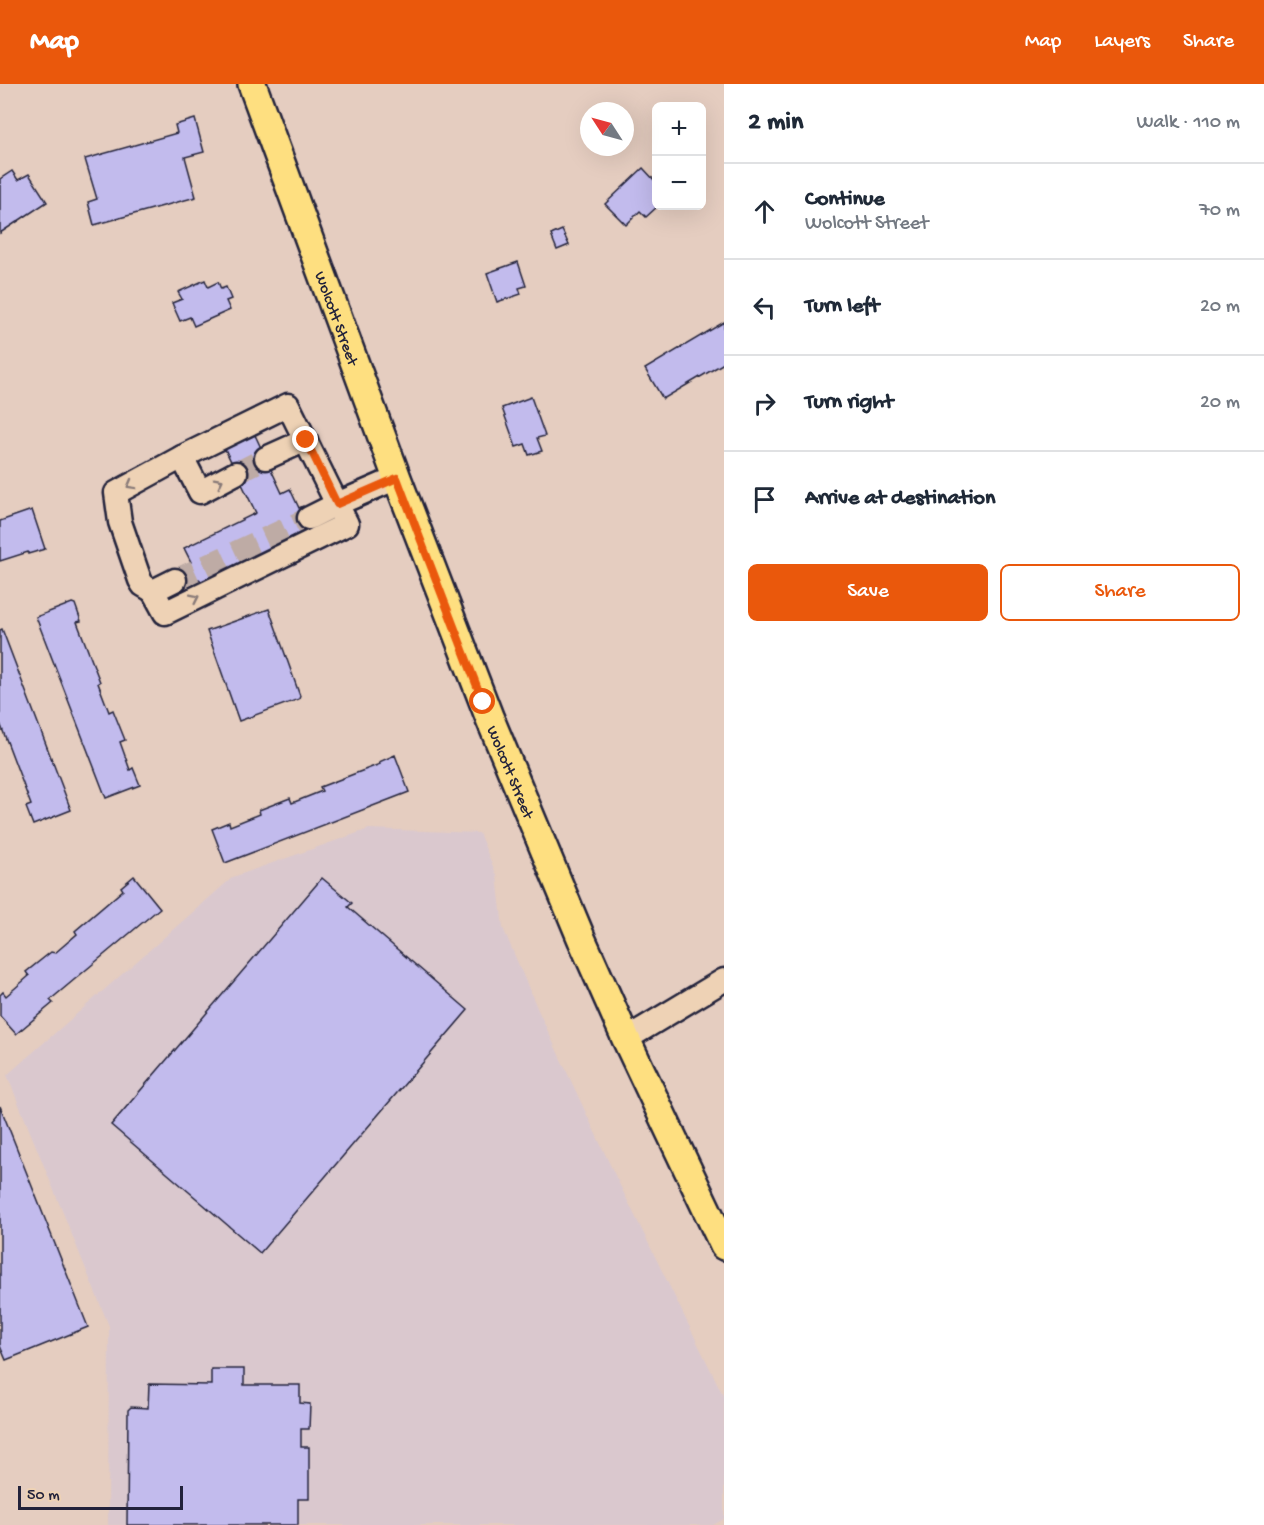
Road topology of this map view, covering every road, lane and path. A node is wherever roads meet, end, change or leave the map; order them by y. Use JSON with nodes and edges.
{"nodes":[{"id":1,"x":252,"y":84,"type":"edge"},
{"id":2,"x":306,"y":440,"type":"junction"},
{"id":3,"x":182,"y":457,"type":"junction"},
{"id":4,"x":266,"y":458,"type":"tunnel mouth"},
{"id":5,"x":237,"y":473,"type":"tunnel mouth"},
{"id":6,"x":397,"y":478,"type":"junction"},
{"id":7,"x":337,"y":504,"type":"junction"},
{"id":8,"x":309,"y":518,"type":"tunnel mouth"},
{"id":9,"x":175,"y":579,"type":"tunnel mouth"},
{"id":10,"x":153,"y":591,"type":"junction"},
{"id":11,"x":724,"y":980,"type":"edge"},
{"id":12,"x":626,"y":1039,"type":"junction"},
{"id":13,"x":724,"y":1246,"type":"edge"}],
"edges":[{"from":1,"to":6,"type":"main road","name":"Wolcott Street"},
{"from":2,"to":3,"type":"street"},
{"from":2,"to":4,"type":"street"},
{"from":2,"to":7,"type":"street"},
{"from":3,"to":5,"type":"street","one_way":true},
{"from":3,"to":10,"type":"street","one_way":true},
{"from":6,"to":7,"type":"street"},
{"from":6,"to":12,"type":"main road","name":"Wolcott Street"},
{"from":7,"to":8,"type":"street"},
{"from":10,"to":7,"type":"street","one_way":true},
{"from":9,"to":10,"type":"street"},
{"from":11,"to":12,"type":"street"},
{"from":12,"to":13,"type":"main road","name":"Wolcott Street"}]}
